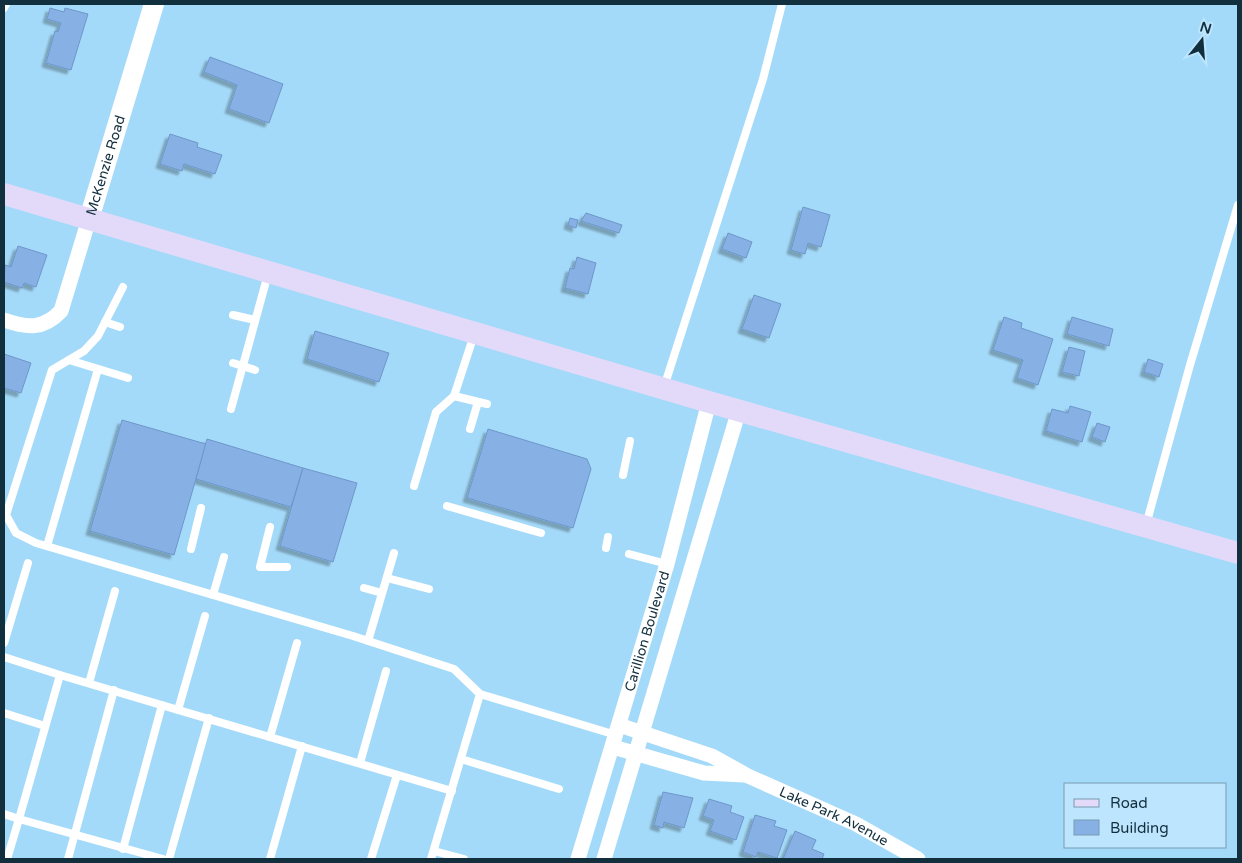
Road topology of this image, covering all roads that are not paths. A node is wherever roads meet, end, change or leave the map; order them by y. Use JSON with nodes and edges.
{"nodes":[{"id":1,"x":6,"y":4,"type":"edge"},
{"id":2,"x":154,"y":4,"type":"edge"},
{"id":3,"x":782,"y":4,"type":"edge"},
{"id":4,"x":4,"y":8,"type":"edge"},
{"id":5,"x":4,"y":194,"type":"edge"},
{"id":6,"x":1238,"y":205,"type":"edge"},
{"id":7,"x":89,"y":220,"type":"junction"},
{"id":8,"x":268,"y":272,"type":"junction"},
{"id":9,"x":123,"y":287,"type":"dead end"},
{"id":10,"x":233,"y":315,"type":"dead end"},
{"id":11,"x":4,"y":320,"type":"edge"},
{"id":12,"x":256,"y":320,"type":"junction"},
{"id":13,"x":105,"y":322,"type":"junction"},
{"id":14,"x":120,"y":327,"type":"dead end"},
{"id":15,"x":475,"y":333,"type":"junction"},
{"id":16,"x":69,"y":360,"type":"junction"},
{"id":17,"x":233,"y":363,"type":"dead end"},
{"id":18,"x":243,"y":366,"type":"junction"},
{"id":19,"x":98,"y":369,"type":"junction"},
{"id":20,"x":255,"y":370,"type":"dead end"},
{"id":21,"x":128,"y":378,"type":"dead end"},
{"id":22,"x":663,"y":389,"type":"junction"},
{"id":23,"x":454,"y":396,"type":"junction"},
{"id":24,"x":478,"y":402,"type":"junction"},
{"id":25,"x":709,"y":402,"type":"junction"},
{"id":26,"x":487,"y":404,"type":"dead end"},
{"id":27,"x":231,"y":410,"type":"dead end"},
{"id":28,"x":739,"y":410,"type":"junction"},
{"id":29,"x":423,"y":423,"type":"dead end"},
{"id":30,"x":432,"y":426,"type":"junction"},
{"id":31,"x":470,"y":429,"type":"dead end"},
{"id":32,"x":630,"y":441,"type":"dead end"},
{"id":33,"x":410,"y":464,"type":"dead end"},
{"id":34,"x":420,"y":467,"type":"junction"},
{"id":35,"x":622,"y":475,"type":"dead end"},
{"id":36,"x":414,"y":486,"type":"dead end"},
{"id":37,"x":447,"y":506,"type":"dead end"},
{"id":38,"x":201,"y":508,"type":"dead end"},
{"id":39,"x":270,"y":527,"type":"dead end"},
{"id":40,"x":1146,"y":527,"type":"junction"},
{"id":41,"x":540,"y":533,"type":"dead end"},
{"id":42,"x":608,"y":537,"type":"dead end"},
{"id":43,"x":47,"y":546,"type":"junction"},
{"id":44,"x":606,"y":548,"type":"dead end"},
{"id":45,"x":191,"y":549,"type":"dead end"},
{"id":46,"x":394,"y":552,"type":"dead end"},
{"id":47,"x":1238,"y":553,"type":"edge"},
{"id":48,"x":629,"y":554,"type":"dead end"},
{"id":49,"x":224,"y":557,"type":"dead end"},
{"id":50,"x":28,"y":563,"type":"dead end"},
{"id":51,"x":667,"y":564,"type":"junction"},
{"id":52,"x":286,"y":567,"type":"dead end"},
{"id":53,"x":387,"y":578,"type":"junction"},
{"id":54,"x":364,"y":588,"type":"dead end"},
{"id":55,"x":429,"y":589,"type":"dead end"},
{"id":56,"x":116,"y":591,"type":"dead end"},
{"id":57,"x":382,"y":593,"type":"junction"},
{"id":58,"x":213,"y":595,"type":"junction"},
{"id":59,"x":205,"y":616,"type":"dead end"},
{"id":60,"x":368,"y":641,"type":"junction"},
{"id":61,"x":4,"y":643,"type":"edge"},
{"id":62,"x":297,"y":643,"type":"dead end"},
{"id":63,"x":4,"y":658,"type":"edge"},
{"id":64,"x":386,"y":672,"type":"dead end"},
{"id":65,"x":60,"y":675,"type":"junction"},
{"id":66,"x":89,"y":683,"type":"junction"},
{"id":67,"x":114,"y":690,"type":"junction"},
{"id":68,"x":480,"y":694,"type":"junction"},
{"id":69,"x":162,"y":705,"type":"junction"},
{"id":70,"x":178,"y":710,"type":"junction"},
{"id":71,"x":4,"y":713,"type":"edge"},
{"id":72,"x":209,"y":718,"type":"junction"},
{"id":73,"x":46,"y":726,"type":"junction"},
{"id":74,"x":641,"y":732,"type":"junction"},
{"id":75,"x":616,"y":736,"type":"junction"},
{"id":76,"x":270,"y":737,"type":"junction"},
{"id":77,"x":302,"y":746,"type":"junction"},
{"id":78,"x":634,"y":753,"type":"junction"},
{"id":79,"x":461,"y":759,"type":"junction"},
{"id":80,"x":360,"y":764,"type":"junction"},
{"id":81,"x":397,"y":775,"type":"junction"},
{"id":82,"x":748,"y":776,"type":"junction"},
{"id":83,"x":559,"y":789,"type":"dead end"},
{"id":84,"x":452,"y":790,"type":"junction"},
{"id":85,"x":4,"y":814,"type":"edge"},
{"id":86,"x":19,"y":819,"type":"junction"},
{"id":87,"x":75,"y":835,"type":"junction"},
{"id":88,"x":123,"y":849,"type":"junction"},
{"id":89,"x":434,"y":851,"type":"junction"},
{"id":90,"x":7,"y":859,"type":"edge"},
{"id":91,"x":68,"y":859,"type":"edge"},
{"id":92,"x":163,"y":859,"type":"edge"},
{"id":93,"x":169,"y":859,"type":"edge"},
{"id":94,"x":270,"y":859,"type":"edge"},
{"id":95,"x":371,"y":859,"type":"edge"},
{"id":96,"x":431,"y":859,"type":"edge"},
{"id":97,"x":464,"y":859,"type":"edge"},
{"id":98,"x":578,"y":859,"type":"edge"},
{"id":99,"x":604,"y":859,"type":"edge"},
{"id":100,"x":918,"y":859,"type":"edge"}],
"edges":[{"from":1,"to":4,"type":"lane"},
{"from":2,"to":7,"type":"street","name":"McKenzie Road"},
{"from":3,"to":22,"type":"lane"},
{"from":5,"to":7,"type":"main road"},
{"from":6,"to":40,"type":"lane"},
{"from":7,"to":8,"type":"main road"},
{"from":7,"to":11,"type":"street","name":"McKenzie Road"},
{"from":8,"to":12,"type":"lane"},
{"from":8,"to":15,"type":"main road"},
{"from":9,"to":13,"type":"lane"},
{"from":10,"to":12,"type":"lane"},
{"from":12,"to":18,"type":"lane"},
{"from":13,"to":14,"type":"lane"},
{"from":13,"to":16,"type":"lane"},
{"from":15,"to":22,"type":"main road"},
{"from":15,"to":23,"type":"lane"},
{"from":16,"to":19,"type":"lane"},
{"from":16,"to":43,"type":"lane"},
{"from":17,"to":18,"type":"lane"},
{"from":18,"to":20,"type":"lane"},
{"from":18,"to":27,"type":"lane"},
{"from":19,"to":21,"type":"lane"},
{"from":19,"to":43,"type":"lane"},
{"from":22,"to":25,"type":"main road"},
{"from":23,"to":24,"type":"lane"},
{"from":23,"to":30,"type":"lane"},
{"from":24,"to":26,"type":"lane"},
{"from":24,"to":31,"type":"lane"},
{"from":25,"to":28,"type":"main road"},
{"from":25,"to":51,"type":"street","name":"Carillion Boulevard"},
{"from":28,"to":40,"type":"main road"},
{"from":28,"to":74,"type":"street","name":"Carillion Boulevard"},
{"from":29,"to":30,"type":"lane"},
{"from":30,"to":34,"type":"lane"},
{"from":32,"to":35,"type":"lane"},
{"from":33,"to":34,"type":"lane"},
{"from":34,"to":36,"type":"lane"},
{"from":37,"to":41,"type":"lane"},
{"from":38,"to":45,"type":"lane"},
{"from":39,"to":52,"type":"lane"},
{"from":40,"to":47,"type":"main road"},
{"from":42,"to":44,"type":"lane"},
{"from":43,"to":58,"type":"lane"},
{"from":46,"to":53,"type":"lane"},
{"from":48,"to":51,"type":"lane"},
{"from":49,"to":58,"type":"lane"},
{"from":50,"to":61,"type":"lane"},
{"from":51,"to":75,"type":"street","name":"Carillion Boulevard"},
{"from":53,"to":55,"type":"lane"},
{"from":53,"to":57,"type":"lane"},
{"from":54,"to":57,"type":"lane"},
{"from":56,"to":66,"type":"lane"},
{"from":57,"to":60,"type":"lane"},
{"from":58,"to":60,"type":"lane"},
{"from":59,"to":70,"type":"lane"},
{"from":60,"to":68,"type":"lane"},
{"from":62,"to":76,"type":"lane"},
{"from":63,"to":65,"type":"lane"},
{"from":64,"to":80,"type":"lane"},
{"from":65,"to":66,"type":"lane"},
{"from":65,"to":73,"type":"lane"},
{"from":66,"to":67,"type":"lane"},
{"from":67,"to":69,"type":"lane"},
{"from":67,"to":87,"type":"lane"},
{"from":68,"to":75,"type":"lane"},
{"from":68,"to":79,"type":"lane"},
{"from":69,"to":70,"type":"lane"},
{"from":69,"to":88,"type":"lane"},
{"from":70,"to":72,"type":"lane"},
{"from":71,"to":73,"type":"lane"},
{"from":72,"to":76,"type":"lane"},
{"from":72,"to":93,"type":"lane"},
{"from":73,"to":86,"type":"lane"},
{"from":74,"to":75,"type":"street","name":"Lake Park Avenue"},
{"from":74,"to":78,"type":"street","name":"Carillion Boulevard"},
{"from":74,"to":82,"type":"street","name":"Lake Park Avenue"},
{"from":75,"to":78,"type":"street","name":"Lake Park Avenue"},
{"from":75,"to":98,"type":"street","name":"Carillion Boulevard"},
{"from":76,"to":77,"type":"lane"},
{"from":77,"to":80,"type":"lane"},
{"from":77,"to":94,"type":"lane"},
{"from":78,"to":82,"type":"street","name":"Lake Park Avenue"},
{"from":78,"to":99,"type":"street","name":"Carillion Boulevard"},
{"from":79,"to":83,"type":"lane"},
{"from":79,"to":84,"type":"lane"},
{"from":80,"to":81,"type":"lane"},
{"from":81,"to":84,"type":"lane"},
{"from":81,"to":95,"type":"lane"},
{"from":82,"to":100,"type":"street","name":"Lake Park Avenue"},
{"from":84,"to":89,"type":"lane"},
{"from":85,"to":86,"type":"lane"},
{"from":86,"to":87,"type":"lane"},
{"from":86,"to":90,"type":"lane"},
{"from":87,"to":88,"type":"lane"},
{"from":87,"to":91,"type":"lane"},
{"from":88,"to":92,"type":"lane"},
{"from":89,"to":96,"type":"lane"},
{"from":89,"to":97,"type":"lane"}]}
